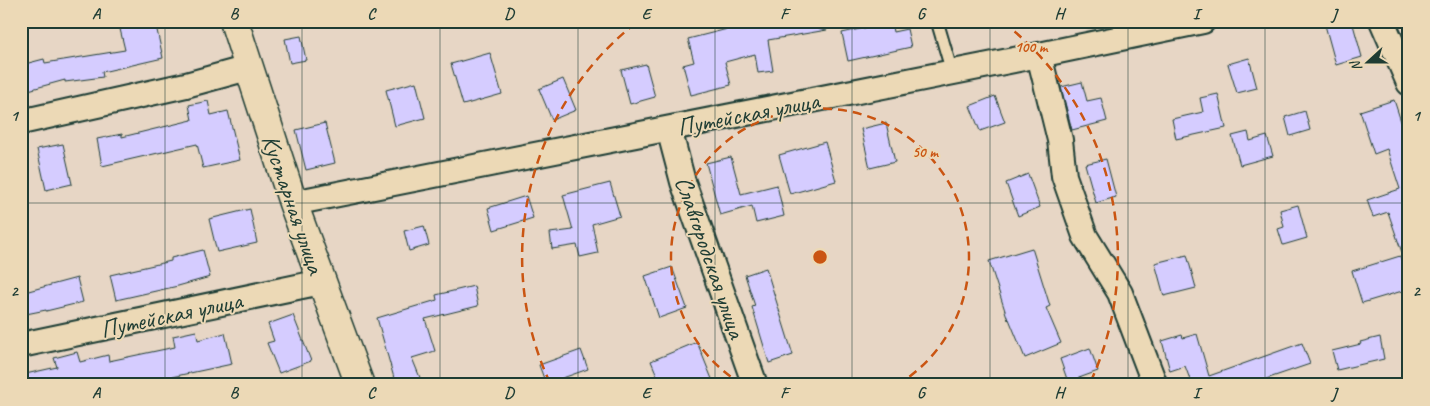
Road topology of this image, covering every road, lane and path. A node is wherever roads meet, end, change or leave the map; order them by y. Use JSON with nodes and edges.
{"nodes":[{"id":1,"x":234,"y":21,"type":"edge"},
{"id":2,"x":938,"y":21,"type":"edge"},
{"id":3,"x":1204,"y":21,"type":"edge"},
{"id":4,"x":1382,"y":21,"type":"edge"},
{"id":5,"x":1039,"y":55,"type":"junction"},
{"id":6,"x":248,"y":68,"type":"junction"},
{"id":7,"x":952,"y":72,"type":"junction"},
{"id":8,"x":1409,"y":83,"type":"edge"},
{"id":9,"x":21,"y":122,"type":"edge"},
{"id":10,"x":669,"y":128,"type":"junction"},
{"id":11,"x":293,"y":203,"type":"junction"},
{"id":12,"x":321,"y":282,"type":"junction"},
{"id":13,"x":21,"y":345,"type":"edge"},
{"id":14,"x":360,"y":385,"type":"edge"},
{"id":15,"x":755,"y":385,"type":"edge"},
{"id":16,"x":1155,"y":385,"type":"edge"}],
"edges":[{"from":1,"to":6,"type":"street","name":"Кустарная улица"},
{"from":2,"to":7,"type":"lane"},
{"from":3,"to":5,"type":"street","name":"Путейская улица"},
{"from":4,"to":8,"type":"street"},
{"from":5,"to":7,"type":"street","name":"Путейская улица"},
{"from":5,"to":16,"type":"street"},
{"from":6,"to":9,"type":"street"},
{"from":6,"to":11,"type":"street","name":"Кустарная улица"},
{"from":7,"to":10,"type":"street","name":"Путейская улица"},
{"from":10,"to":11,"type":"street","name":"Путейская улица"},
{"from":10,"to":15,"type":"street","name":"Славгородская улица"},
{"from":11,"to":12,"type":"street","name":"Кустарная улица"},
{"from":12,"to":13,"type":"street","name":"Путейская улица"},
{"from":12,"to":14,"type":"street","name":"Кустарная улица"}]}
